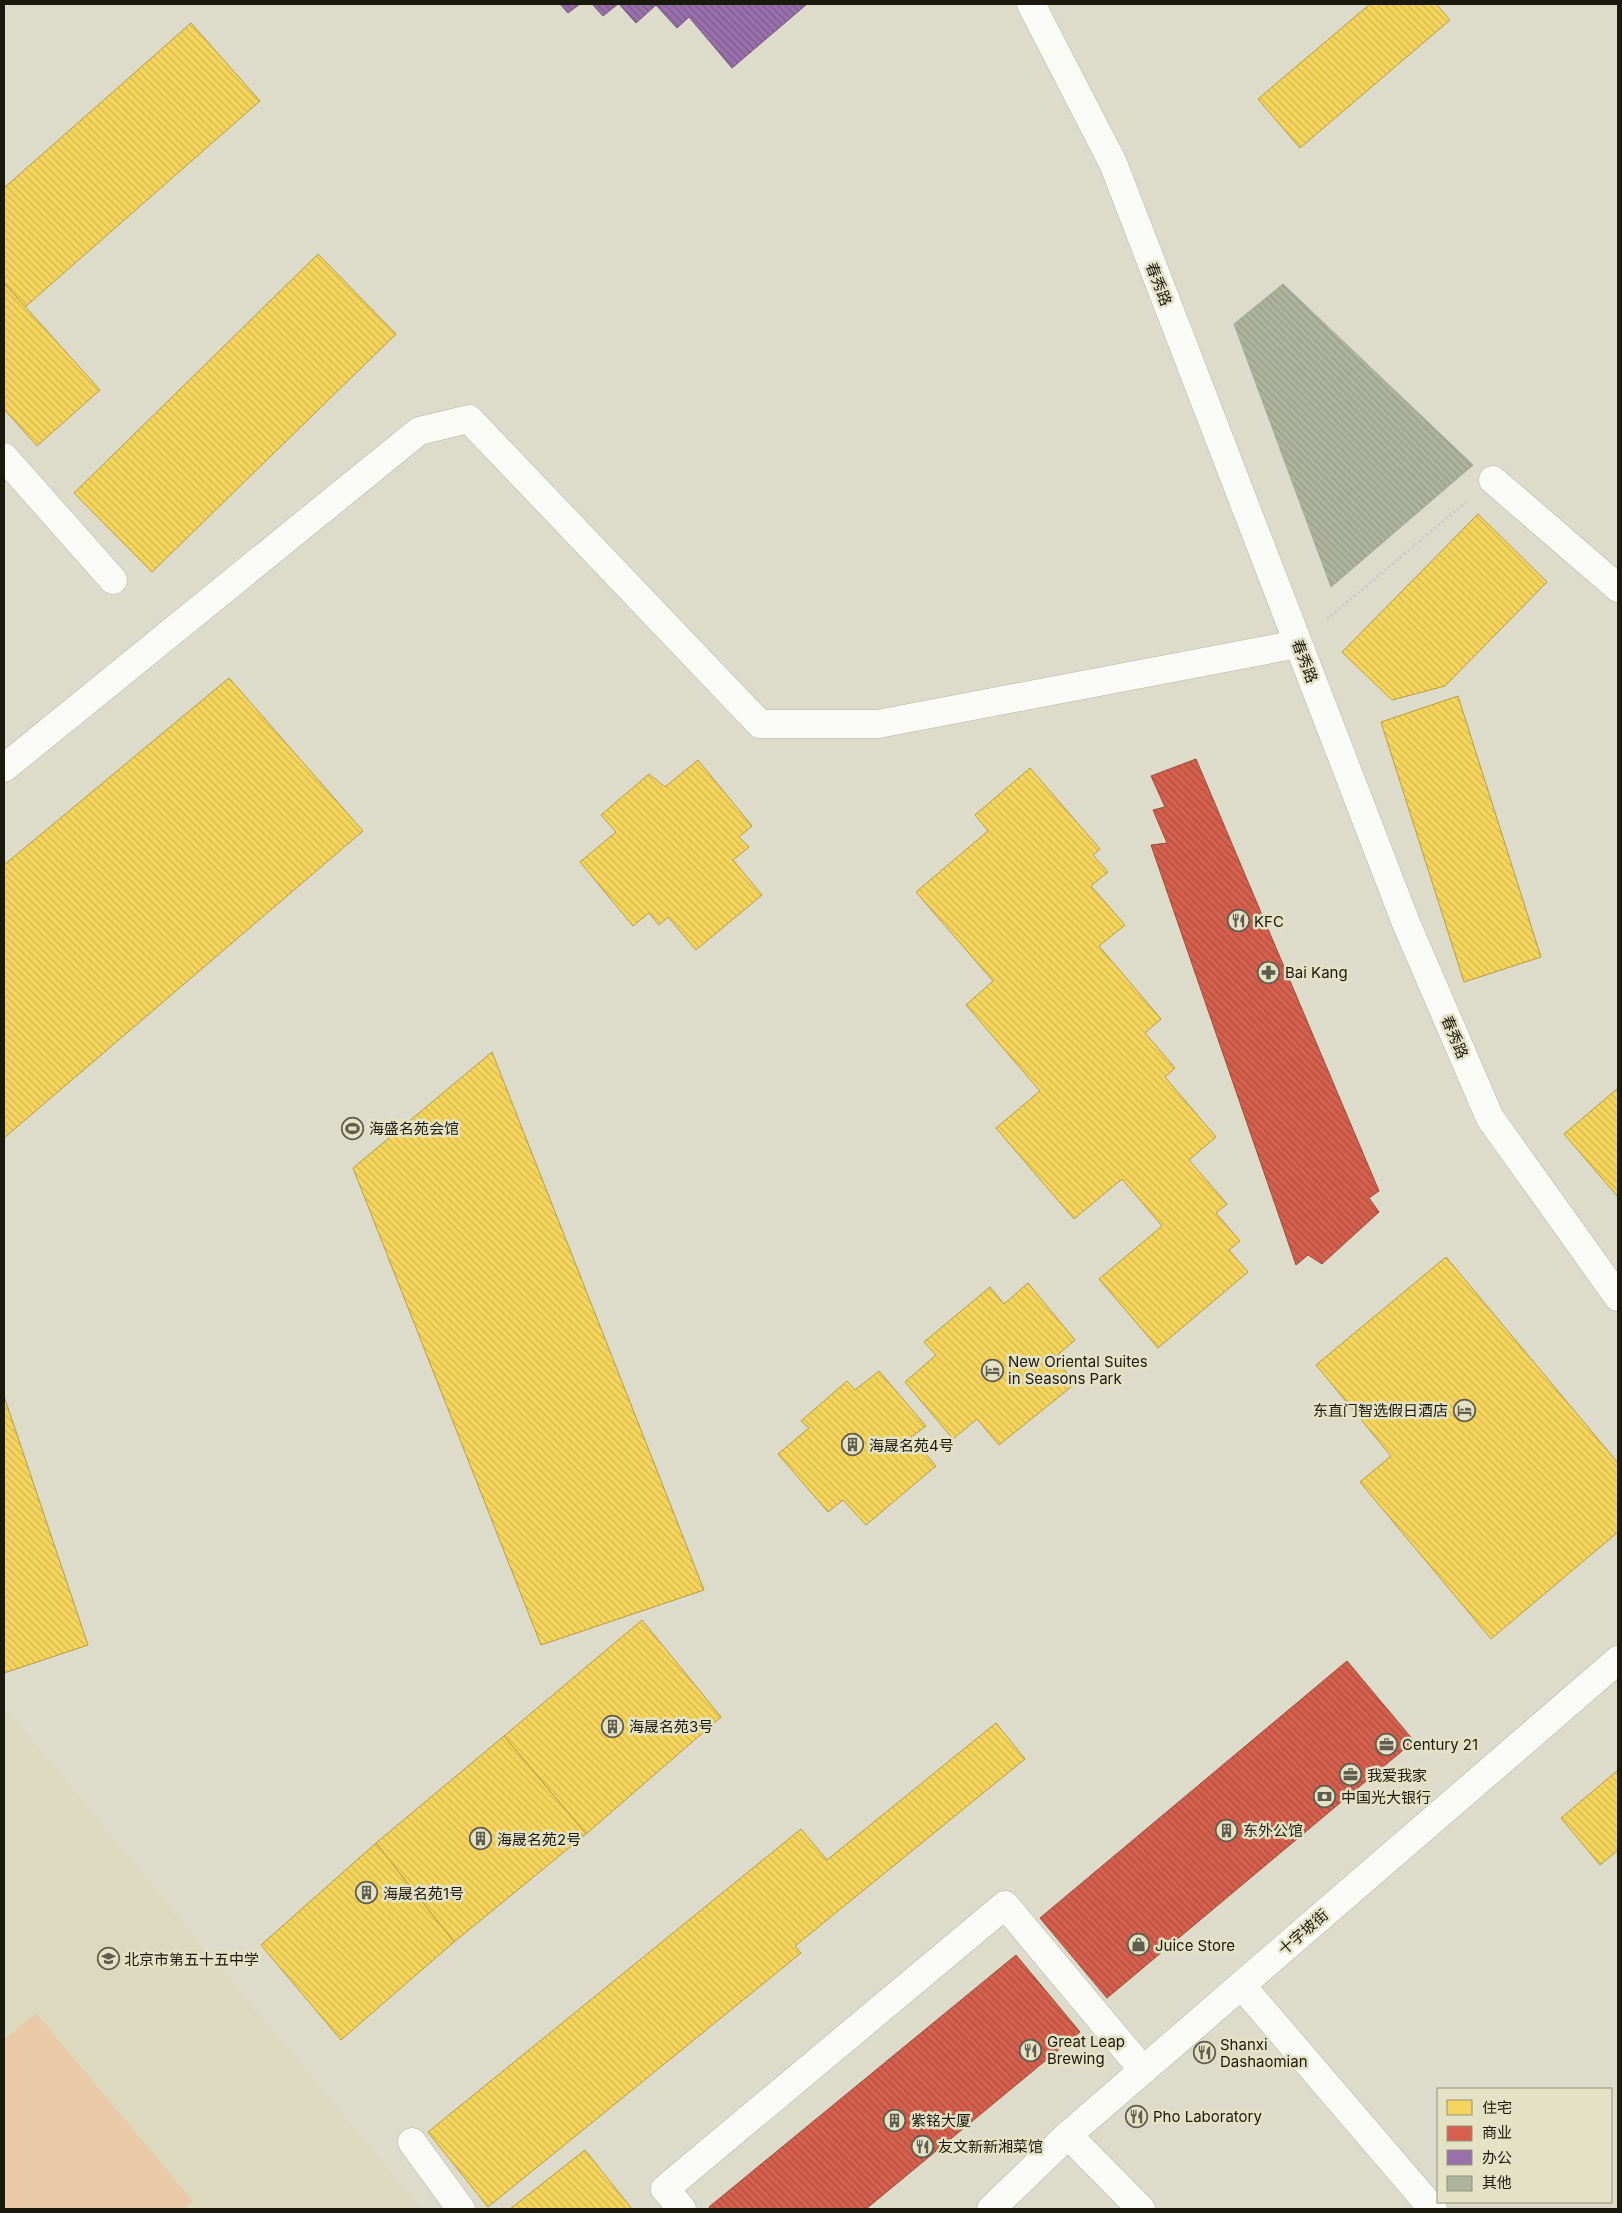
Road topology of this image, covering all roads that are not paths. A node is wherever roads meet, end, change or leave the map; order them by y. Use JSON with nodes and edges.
{"nodes":[{"id":1,"x":1031,"y":4,"type":"edge"},
{"id":2,"x":4,"y":457,"type":"edge"},
{"id":3,"x":1493,"y":480,"type":"road end"},
{"id":4,"x":113,"y":580,"type":"dead end"},
{"id":5,"x":1618,"y":588,"type":"edge"},
{"id":6,"x":1298,"y":644,"type":"junction"},
{"id":7,"x":4,"y":768,"type":"edge"},
{"id":8,"x":1618,"y":1297,"type":"edge"},
{"id":9,"x":1618,"y":1660,"type":"edge"},
{"id":10,"x":1241,"y":1986,"type":"junction"},
{"id":11,"x":1143,"y":2070,"type":"junction"},
{"id":12,"x":1068,"y":2135,"type":"junction"},
{"id":13,"x":412,"y":2142,"type":"dead end"},
{"id":14,"x":461,"y":2209,"type":"edge"},
{"id":15,"x":682,"y":2209,"type":"edge"},
{"id":16,"x":991,"y":2209,"type":"edge"},
{"id":17,"x":1141,"y":2209,"type":"edge"},
{"id":18,"x":1433,"y":2209,"type":"edge"}],
"edges":[{"from":1,"to":6,"type":"street","name":"春秀路"},
{"from":2,"to":4,"type":"street"},
{"from":3,"to":5,"type":"street"},
{"from":6,"to":7,"type":"street"},
{"from":6,"to":8,"type":"street","name":"春秀路"},
{"from":9,"to":10,"type":"street","name":"十字坡街"},
{"from":10,"to":11,"type":"street","name":"十字坡街"},
{"from":10,"to":18,"type":"street"},
{"from":11,"to":12,"type":"street","name":"十字坡街"},
{"from":11,"to":15,"type":"street"},
{"from":12,"to":16,"type":"street","name":"十字坡街"},
{"from":12,"to":17,"type":"street"},
{"from":13,"to":14,"type":"street"}]}
